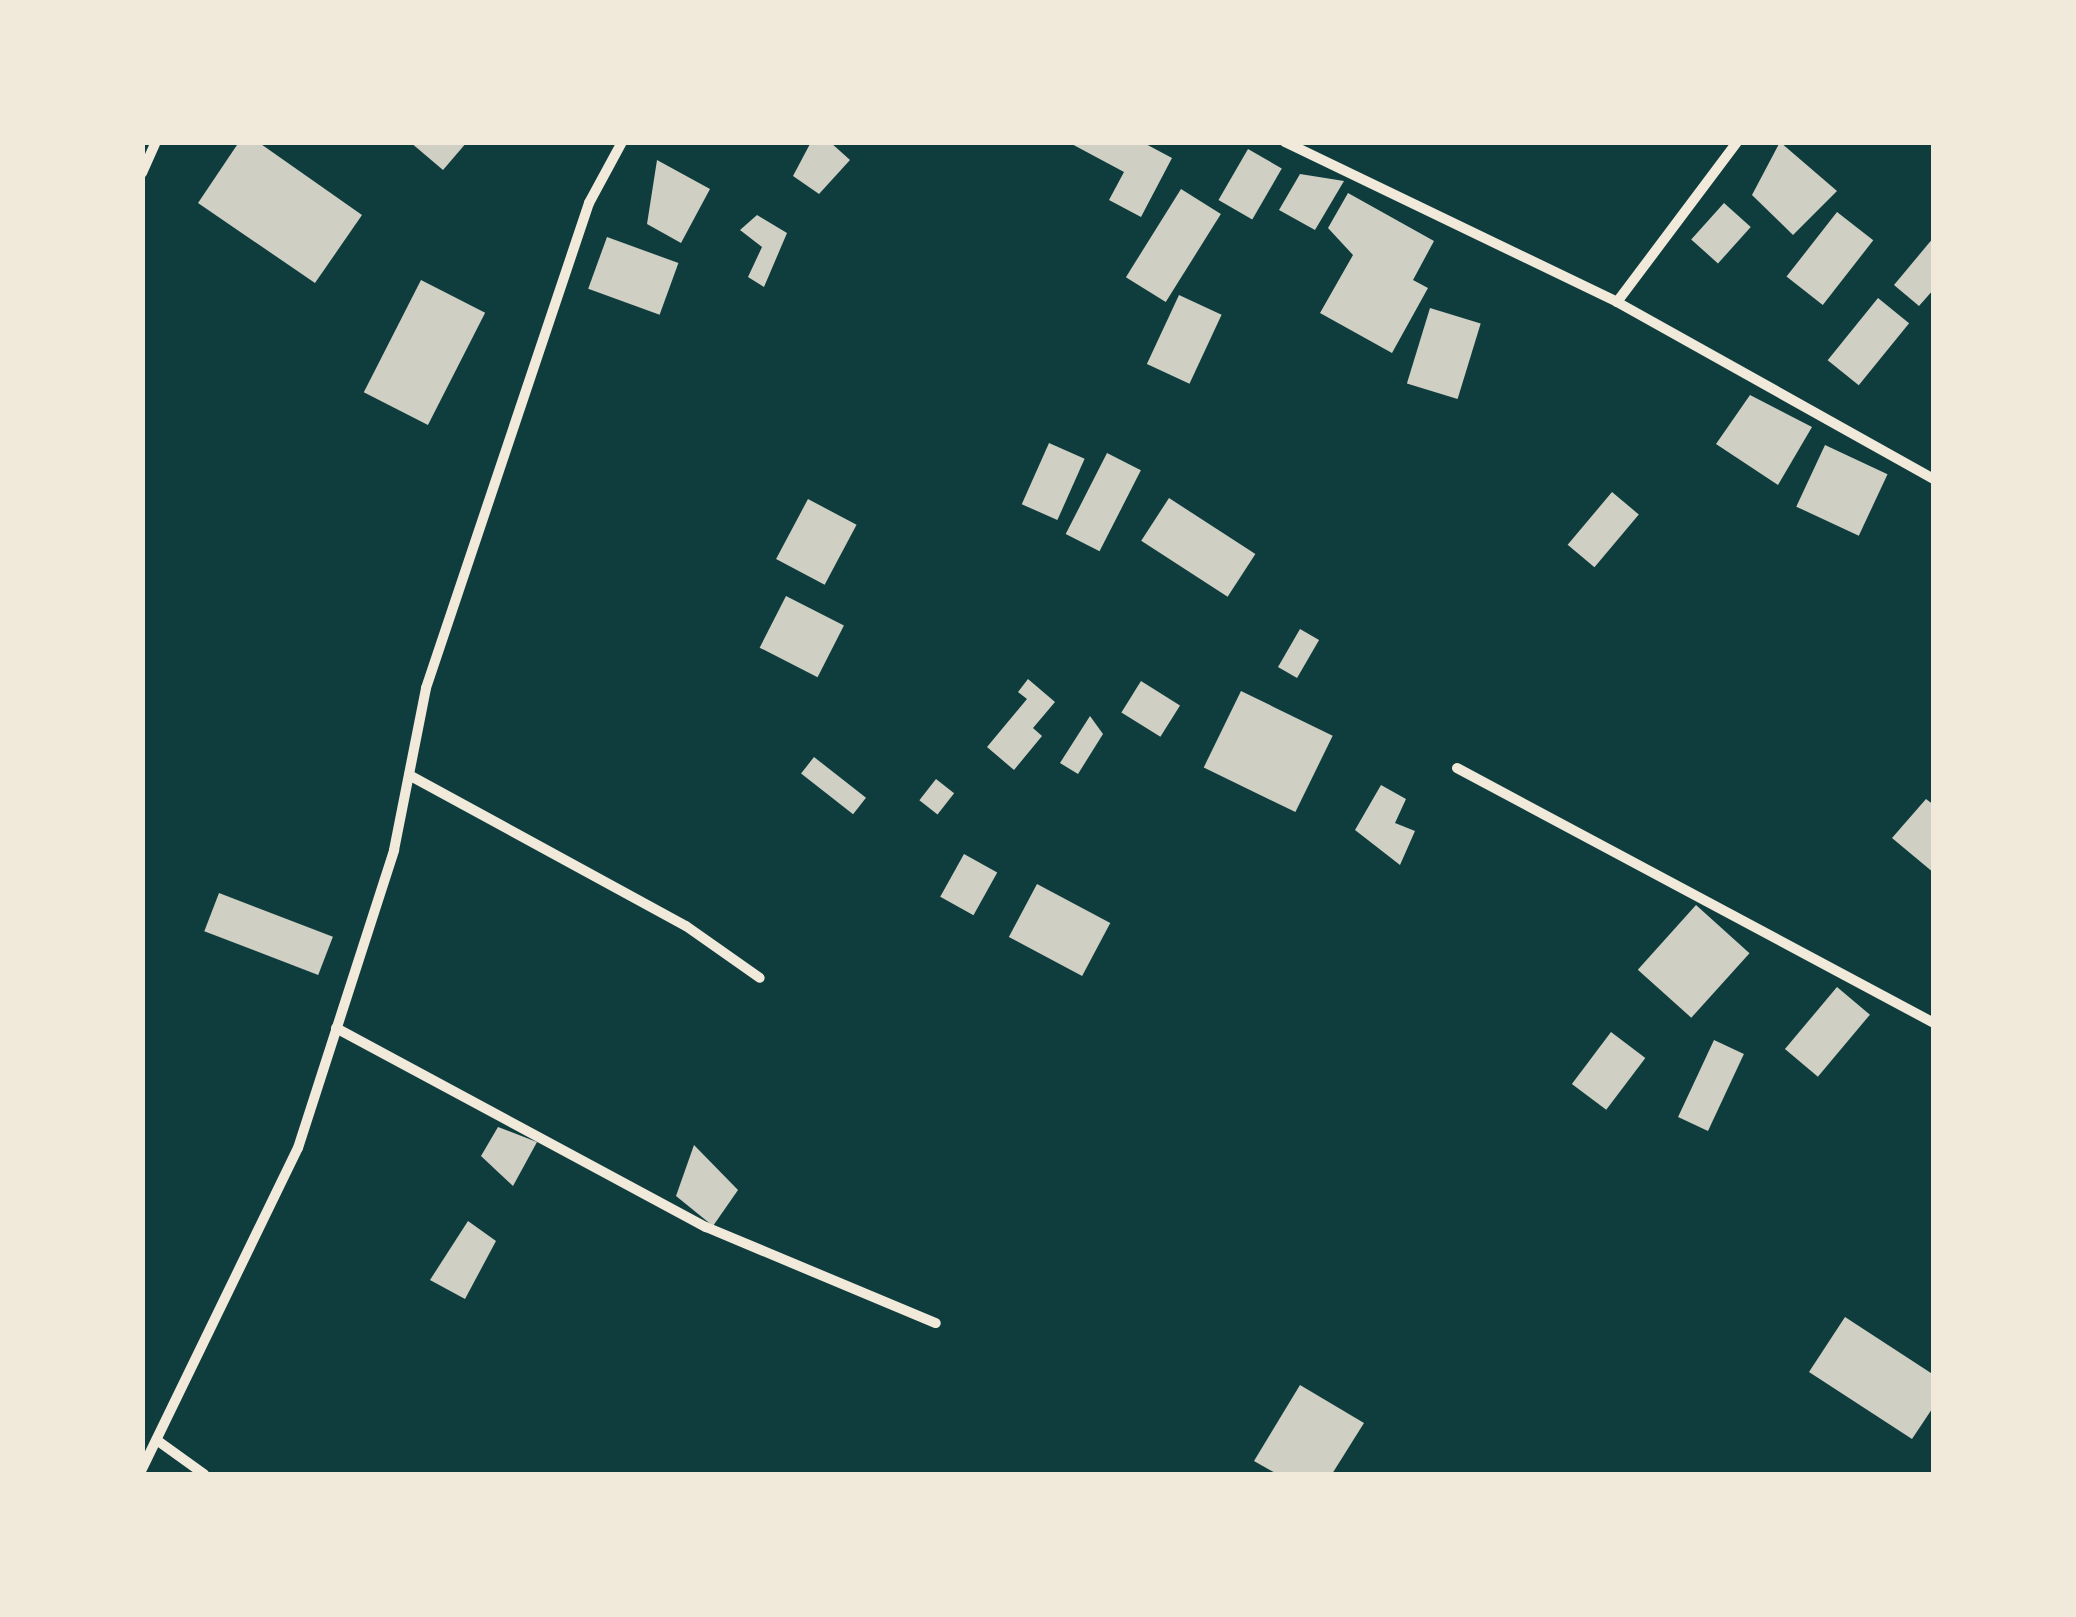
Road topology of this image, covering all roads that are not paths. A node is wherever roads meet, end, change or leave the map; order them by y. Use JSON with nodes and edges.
{"nodes":[{"id":1,"x":156,"y":142,"type":"edge"},
{"id":2,"x":622,"y":142,"type":"edge"},
{"id":3,"x":1284,"y":142,"type":"edge"},
{"id":4,"x":1736,"y":142,"type":"edge"},
{"id":5,"x":142,"y":173,"type":"edge"},
{"id":6,"x":1617,"y":302,"type":"junction"},
{"id":7,"x":1934,"y":479,"type":"edge"},
{"id":8,"x":1457,"y":768,"type":"dead end"},
{"id":9,"x":409,"y":775,"type":"junction"},
{"id":10,"x":760,"y":978,"type":"dead end"},
{"id":11,"x":1934,"y":1023,"type":"edge"},
{"id":12,"x":336,"y":1028,"type":"junction"},
{"id":13,"x":936,"y":1322,"type":"dead end"},
{"id":14,"x":158,"y":1442,"type":"junction"},
{"id":15,"x":142,"y":1469,"type":"edge"},
{"id":16,"x":204,"y":1474,"type":"edge"}],
"edges":[{"from":1,"to":5,"type":"street"},
{"from":2,"to":9,"type":"street"},
{"from":3,"to":6,"type":"street"},
{"from":4,"to":6,"type":"street"},
{"from":6,"to":7,"type":"street"},
{"from":8,"to":11,"type":"street"},
{"from":9,"to":10,"type":"street"},
{"from":9,"to":12,"type":"street"},
{"from":12,"to":13,"type":"street"},
{"from":12,"to":14,"type":"street"},
{"from":14,"to":15,"type":"street"},
{"from":14,"to":16,"type":"street"}]}
